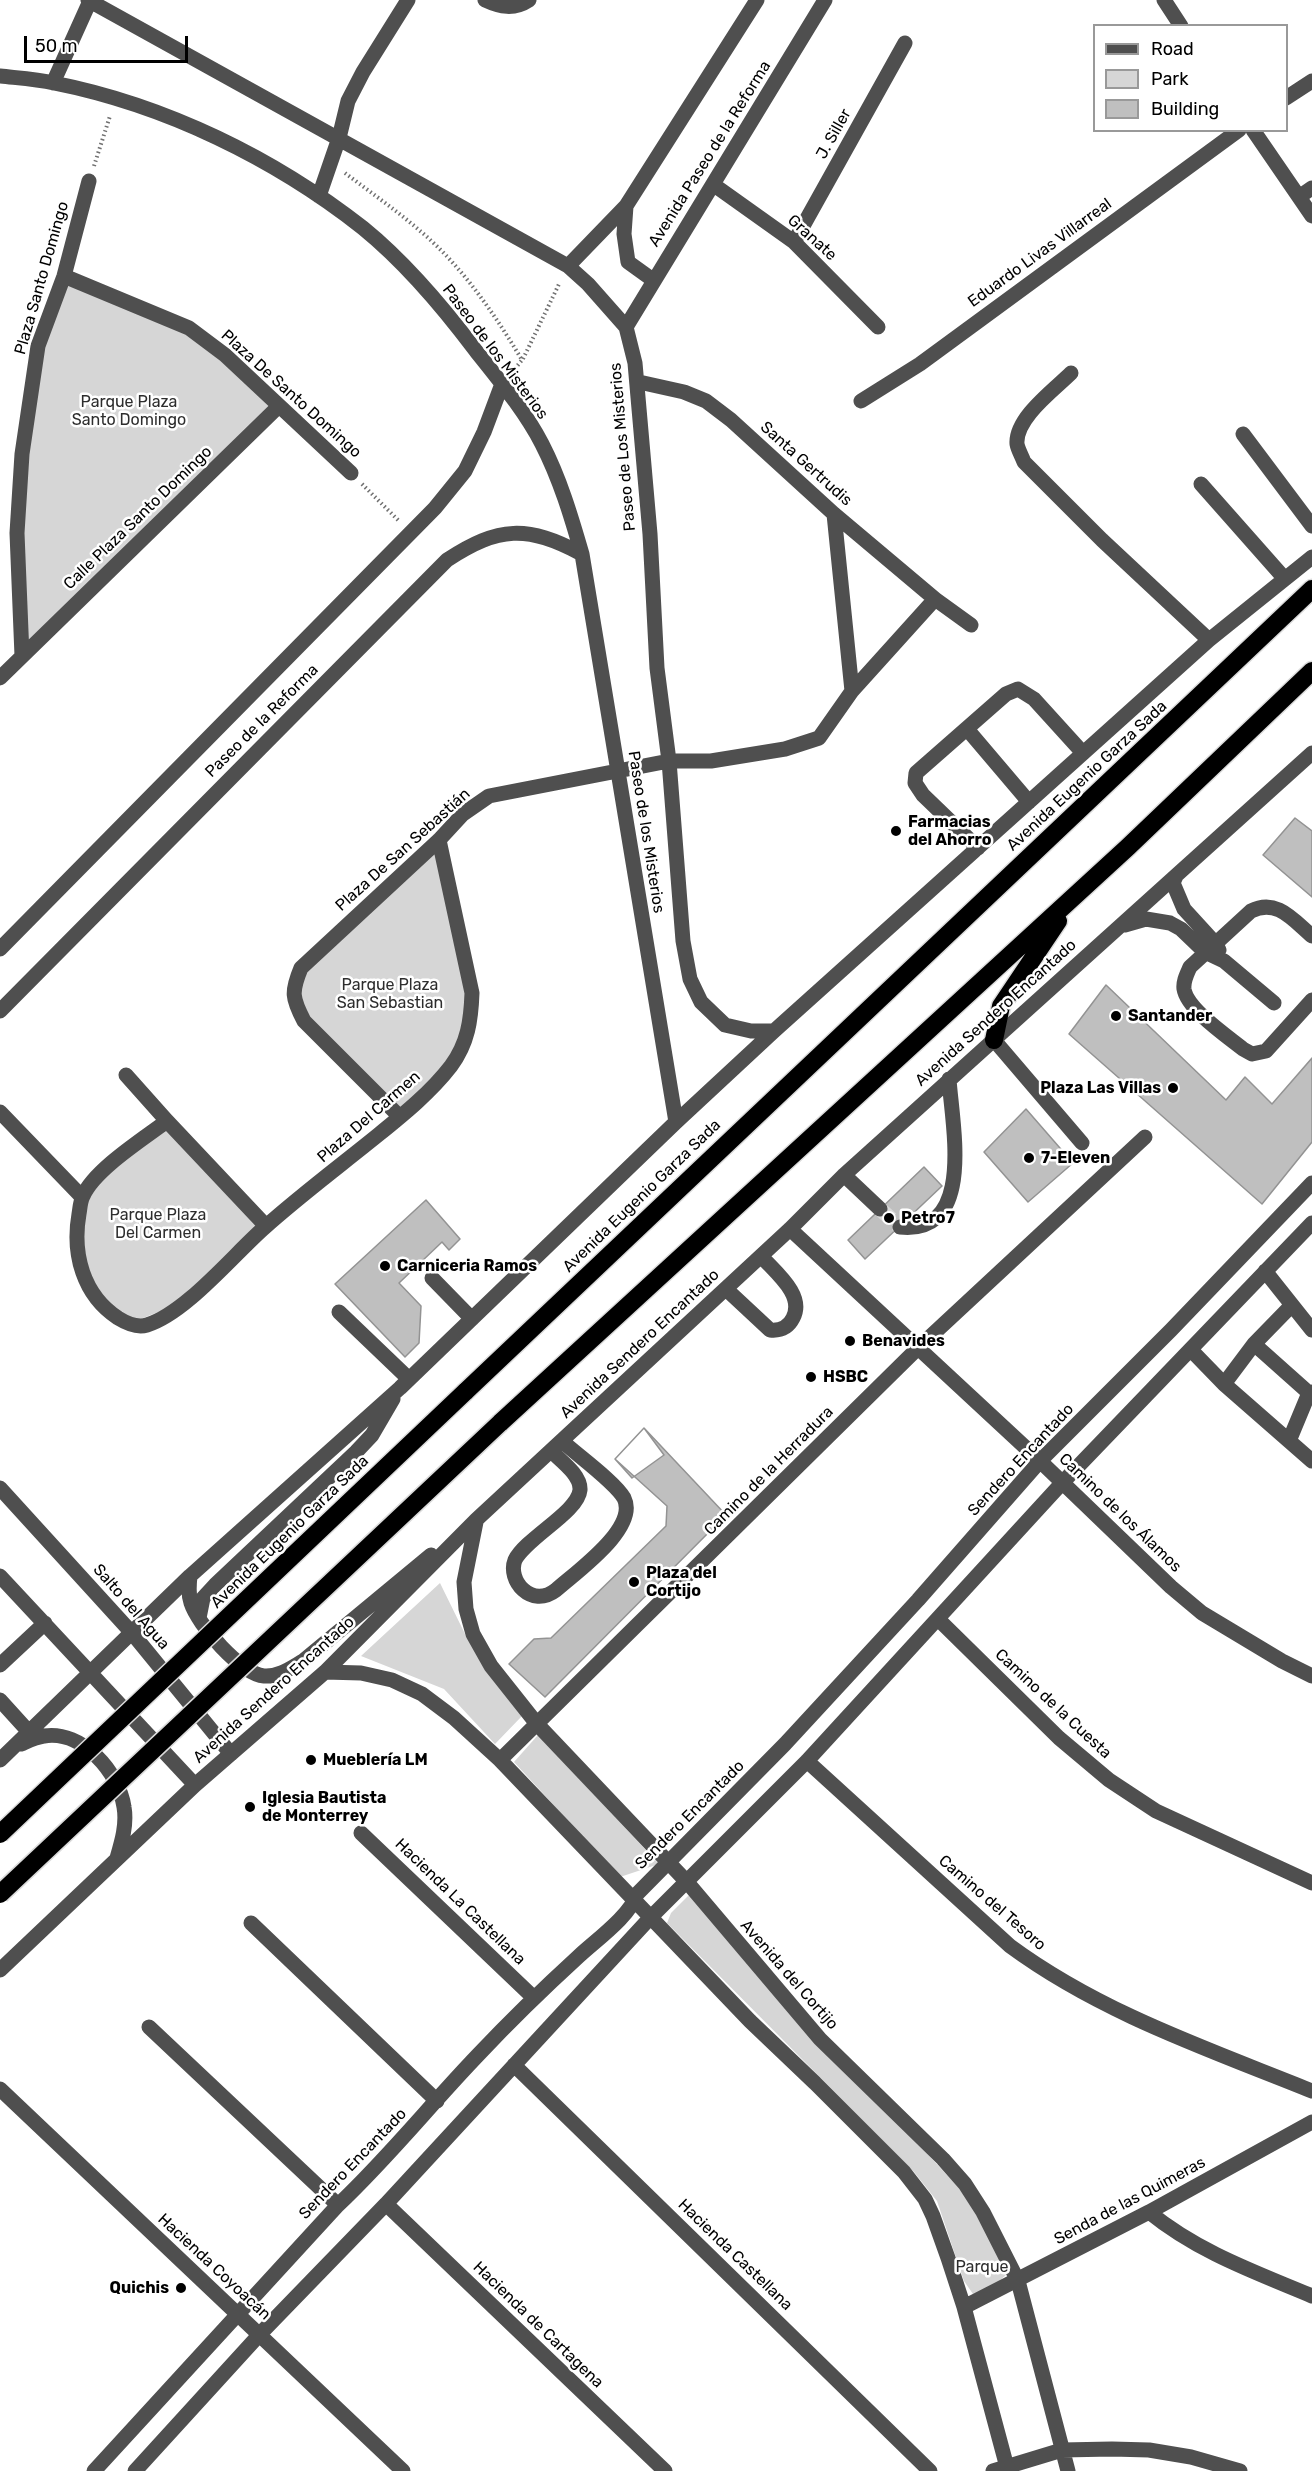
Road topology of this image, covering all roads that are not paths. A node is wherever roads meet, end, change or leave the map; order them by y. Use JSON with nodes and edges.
{"nodes":[{"id":1,"x":408,"y":0,"type":"edge"},
{"id":2,"x":485,"y":0,"type":"edge"},
{"id":3,"x":529,"y":0,"type":"edge"},
{"id":4,"x":757,"y":0,"type":"edge"},
{"id":5,"x":825,"y":0,"type":"edge"},
{"id":6,"x":1164,"y":0,"type":"edge"},
{"id":7,"x":89,"y":1,"type":"edge"},
{"id":8,"x":1180,"y":24,"type":"edge"},
{"id":9,"x":905,"y":43,"type":"dead end"},
{"id":10,"x":0,"y":76,"type":"edge"},
{"id":11,"x":1312,"y":81,"type":"edge"},
{"id":12,"x":53,"y":83,"type":"junction"},
{"id":13,"x":1288,"y":97,"type":"edge"},
{"id":14,"x":1236,"y":132,"type":"edge"},
{"id":15,"x":1254,"y":132,"type":"edge"},
{"id":16,"x":339,"y":138,"type":"junction"},
{"id":17,"x":89,"y":181,"type":"road end"},
{"id":18,"x":714,"y":186,"type":"junction"},
{"id":19,"x":1312,"y":188,"type":"edge"},
{"id":20,"x":319,"y":196,"type":"junction"},
{"id":21,"x":1299,"y":197,"type":"junction"},
{"id":22,"x":626,"y":206,"type":"junction"},
{"id":23,"x":1312,"y":216,"type":"edge"},
{"id":24,"x":794,"y":243,"type":"junction"},
{"id":25,"x":568,"y":266,"type":"junction"},
{"id":26,"x":64,"y":276,"type":"junction"},
{"id":27,"x":653,"y":280,"type":"junction"},
{"id":28,"x":626,"y":327,"type":"junction"},
{"id":29,"x":878,"y":327,"type":"dead end"},
{"id":30,"x":1071,"y":373,"type":"dead end"},
{"id":31,"x":639,"y":382,"type":"junction"},
{"id":32,"x":502,"y":384,"type":"junction"},
{"id":33,"x":861,"y":401,"type":"dead end"},
{"id":34,"x":279,"y":406,"type":"junction"},
{"id":35,"x":1243,"y":434,"type":"dead end"},
{"id":36,"x":351,"y":473,"type":"road end"},
{"id":37,"x":1201,"y":484,"type":"dead end"},
{"id":38,"x":834,"y":514,"type":"junction"},
{"id":39,"x":1312,"y":526,"type":"edge"},
{"id":40,"x":582,"y":554,"type":"junction"},
{"id":41,"x":1312,"y":557,"type":"edge"},
{"id":42,"x":1285,"y":579,"type":"junction"},
{"id":43,"x":1312,"y":589,"type":"edge"},
{"id":44,"x":935,"y":598,"type":"junction"},
{"id":45,"x":971,"y":625,"type":"dead end"},
{"id":46,"x":1209,"y":640,"type":"junction"},
{"id":47,"x":22,"y":656,"type":"junction"},
{"id":48,"x":1312,"y":670,"type":"edge"},
{"id":49,"x":0,"y":678,"type":"edge"},
{"id":50,"x":852,"y":691,"type":"junction"},
{"id":51,"x":966,"y":729,"type":"junction"},
{"id":52,"x":1083,"y":753,"type":"junction"},
{"id":53,"x":1310,"y":759,"type":"edge"},
{"id":54,"x":669,"y":761,"type":"junction"},
{"id":55,"x":618,"y":770,"type":"junction"},
{"id":56,"x":1029,"y":802,"type":"junction"},
{"id":57,"x":439,"y":840,"type":"junction"},
{"id":58,"x":978,"y":848,"type":"junction"},
{"id":59,"x":1176,"y":876,"type":"junction"},
{"id":60,"x":1089,"y":882,"type":"junction"},
{"id":61,"x":1122,"y":926,"type":"junction"},
{"id":62,"x":1312,"y":936,"type":"edge"},
{"id":63,"x":1210,"y":948,"type":"junction"},
{"id":64,"x":0,"y":949,"type":"edge"},
{"id":65,"x":1312,"y":1000,"type":"edge"},
{"id":66,"x":1274,"y":1003,"type":"dead end"},
{"id":67,"x":0,"y":1011,"type":"edge"},
{"id":68,"x":774,"y":1032,"type":"junction"},
{"id":69,"x":994,"y":1040,"type":"junction"},
{"id":70,"x":126,"y":1075,"type":"dead end"},
{"id":71,"x":949,"y":1079,"type":"junction"},
{"id":72,"x":0,"y":1112,"type":"edge"},
{"id":73,"x":400,"y":1117,"type":"junction"},
{"id":74,"x":166,"y":1121,"type":"junction"},
{"id":75,"x":676,"y":1122,"type":"junction"},
{"id":76,"x":1145,"y":1137,"type":"dead end"},
{"id":77,"x":1082,"y":1143,"type":"dead end"},
{"id":78,"x":844,"y":1175,"type":"junction"},
{"id":79,"x":1312,"y":1183,"type":"edge"},
{"id":80,"x":82,"y":1197,"type":"junction"},
{"id":81,"x":879,"y":1209,"type":"tunnel mouth"},
{"id":82,"x":1312,"y":1223,"type":"edge"},
{"id":83,"x":266,"y":1226,"type":"junction"},
{"id":84,"x":900,"y":1227,"type":"dead end"},
{"id":85,"x":790,"y":1229,"type":"junction"},
{"id":86,"x":761,"y":1256,"type":"junction"},
{"id":87,"x":1265,"y":1271,"type":"junction"},
{"id":88,"x":432,"y":1278,"type":"dead end"},
{"id":89,"x":726,"y":1289,"type":"junction"},
{"id":90,"x":1292,"y":1305,"type":"junction"},
{"id":91,"x":339,"y":1312,"type":"dead end"},
{"id":92,"x":472,"y":1318,"type":"junction"},
{"id":93,"x":1312,"y":1330,"type":"edge"},
{"id":94,"x":1254,"y":1344,"type":"junction"},
{"id":95,"x":918,"y":1348,"type":"junction"},
{"id":96,"x":1191,"y":1350,"type":"junction"},
{"id":97,"x":404,"y":1384,"type":"junction"},
{"id":98,"x":1224,"y":1384,"type":"junction"},
{"id":99,"x":1311,"y":1392,"type":"edge"},
{"id":100,"x":1290,"y":1441,"type":"junction"},
{"id":101,"x":556,"y":1446,"type":"junction"},
{"id":102,"x":1040,"y":1461,"type":"junction"},
{"id":103,"x":1312,"y":1461,"type":"edge"},
{"id":104,"x":1062,"y":1483,"type":"junction"},
{"id":105,"x":0,"y":1488,"type":"edge"},
{"id":106,"x":476,"y":1520,"type":"junction"},
{"id":107,"x":0,"y":1576,"type":"edge"},
{"id":108,"x":190,"y":1576,"type":"junction"},
{"id":109,"x":199,"y":1618,"type":"junction"},
{"id":110,"x":939,"y":1620,"type":"junction"},
{"id":111,"x":45,"y":1623,"type":"junction"},
{"id":112,"x":132,"y":1633,"type":"junction"},
{"id":113,"x":0,"y":1665,"type":"edge"},
{"id":114,"x":90,"y":1671,"type":"junction"},
{"id":115,"x":325,"y":1672,"type":"junction"},
{"id":116,"x":1312,"y":1676,"type":"edge"},
{"id":117,"x":0,"y":1700,"type":"edge"},
{"id":118,"x":537,"y":1724,"type":"junction"},
{"id":119,"x":29,"y":1732,"type":"junction"},
{"id":120,"x":15,"y":1746,"type":"junction"},
{"id":121,"x":231,"y":1754,"type":"junction"},
{"id":122,"x":0,"y":1760,"type":"edge"},
{"id":123,"x":500,"y":1761,"type":"junction"},
{"id":124,"x":807,"y":1761,"type":"junction"},
{"id":125,"x":195,"y":1785,"type":"junction"},
{"id":126,"x":360,"y":1833,"type":"dead end"},
{"id":127,"x":0,"y":1834,"type":"edge"},
{"id":128,"x":117,"y":1858,"type":"junction"},
{"id":129,"x":668,"y":1862,"type":"junction"},
{"id":130,"x":687,"y":1882,"type":"junction"},
{"id":131,"x":1312,"y":1883,"type":"edge"},
{"id":132,"x":0,"y":1894,"type":"edge"},
{"id":133,"x":635,"y":1901,"type":"junction"},
{"id":134,"x":650,"y":1918,"type":"junction"},
{"id":135,"x":250,"y":1923,"type":"dead end"},
{"id":136,"x":0,"y":1970,"type":"edge"},
{"id":137,"x":534,"y":1998,"type":"junction"},
{"id":138,"x":149,"y":2026,"type":"dead end"},
{"id":139,"x":514,"y":2065,"type":"junction"},
{"id":140,"x":0,"y":2089,"type":"edge"},
{"id":141,"x":1312,"y":2091,"type":"edge"},
{"id":142,"x":437,"y":2101,"type":"junction"},
{"id":143,"x":1312,"y":2122,"type":"edge"},
{"id":144,"x":386,"y":2204,"type":"junction"},
{"id":145,"x":338,"y":2205,"type":"junction"},
{"id":146,"x":1149,"y":2212,"type":"junction"},
{"id":147,"x":1018,"y":2281,"type":"junction"},
{"id":148,"x":1312,"y":2296,"type":"edge"},
{"id":149,"x":964,"y":2307,"type":"junction"},
{"id":150,"x":237,"y":2315,"type":"junction"},
{"id":151,"x":260,"y":2334,"type":"junction"},
{"id":152,"x":1062,"y":2450,"type":"junction"},
{"id":153,"x":1002,"y":2469,"type":"edge"},
{"id":154,"x":94,"y":2471,"type":"edge"},
{"id":155,"x":135,"y":2471,"type":"edge"},
{"id":156,"x":403,"y":2471,"type":"edge"},
{"id":157,"x":665,"y":2471,"type":"edge"},
{"id":158,"x":930,"y":2471,"type":"edge"},
{"id":159,"x":1068,"y":2471,"type":"edge"},
{"id":160,"x":1240,"y":2471,"type":"edge"}],
"edges":[{"from":1,"to":16,"type":"street"},
{"from":2,"to":3,"type":"street"},
{"from":4,"to":22,"type":"street"},
{"from":5,"to":18,"type":"street","name":"Avenida Paseo de la Reforma"},
{"from":6,"to":8,"type":"street"},
{"from":7,"to":12,"type":"street"},
{"from":7,"to":16,"type":"street","name":"Paseo de Los Misterios"},
{"from":9,"to":24,"type":"street","name":"J. Siller"},
{"from":10,"to":12,"type":"street","name":"Paseo de los Misterios"},
{"from":11,"to":13,"type":"street"},
{"from":12,"to":20,"type":"street","name":"Paseo de los Misterios"},
{"from":14,"to":33,"type":"street","name":"Eduardo Livas Villarreal"},
{"from":15,"to":21,"type":"street"},
{"from":16,"to":20,"type":"street"},
{"from":16,"to":25,"type":"street","name":"Paseo de Los Misterios"},
{"from":17,"to":26,"type":"street","name":"Plaza Santo Domingo"},
{"from":18,"to":24,"type":"street","name":"Granate"},
{"from":18,"to":27,"type":"street","name":"Avenida Paseo de la Reforma"},
{"from":19,"to":21,"type":"street"},
{"from":20,"to":32,"type":"street","name":"Paseo de los Misterios"},
{"from":21,"to":23,"type":"street"},
{"from":22,"to":25,"type":"street"},
{"from":22,"to":27,"type":"street"},
{"from":24,"to":29,"type":"street","name":"Granate"},
{"from":25,"to":28,"type":"street","name":"Paseo de Los Misterios"},
{"from":26,"to":34,"type":"street","name":"Plaza De Santo Domingo"},
{"from":26,"to":47,"type":"street","name":"Plaza Santo Domingo"},
{"from":27,"to":28,"type":"street","name":"Avenida Paseo de la Reforma"},
{"from":28,"to":31,"type":"street","name":"Paseo de Los Misterios"},
{"from":30,"to":46,"type":"street"},
{"from":31,"to":38,"type":"street","name":"Santa Gertrudis"},
{"from":31,"to":54,"type":"street","name":"Paseo de Los Misterios"},
{"from":32,"to":40,"type":"street","name":"Paseo de los Misterios"},
{"from":32,"to":64,"type":"street","name":"Paseo de la Reforma"},
{"from":34,"to":36,"type":"street","name":"Plaza De Santo Domingo"},
{"from":34,"to":47,"type":"street","name":"Calle Plaza Santo Domingo"},
{"from":35,"to":39,"type":"street"},
{"from":37,"to":42,"type":"street"},
{"from":38,"to":44,"type":"street","name":"Santa Gertrudis"},
{"from":38,"to":50,"type":"street"},
{"from":40,"to":55,"type":"street","name":"Paseo de los Misterios"},
{"from":40,"to":67,"type":"street","name":"Paseo de la Reforma"},
{"from":41,"to":42,"type":"street","name":"Avenida Eugenio Garza Sada"},
{"from":42,"to":46,"type":"street","name":"Avenida Eugenio Garza Sada"},
{"from":43,"to":127,"type":"highway","name":"Avenida Eugenio Garza Sada","bridge":true},
{"from":44,"to":45,"type":"street","name":"Santa Gertrudis"},
{"from":44,"to":50,"type":"street"},
{"from":46,"to":52,"type":"street","name":"Avenida Eugenio Garza Sada"},
{"from":47,"to":49,"type":"street"},
{"from":48,"to":60,"type":"highway"},
{"from":50,"to":54,"type":"street","name":"Plaza De San Sebastián"},
{"from":51,"to":52,"type":"street"},
{"from":51,"to":56,"type":"street"},
{"from":51,"to":58,"type":"street"},
{"from":52,"to":56,"type":"street","name":"Avenida Eugenio Garza Sada"},
{"from":53,"to":59,"type":"street","name":"Avenida Sendero Encantado"},
{"from":54,"to":55,"type":"street","name":"Plaza De San Sebastián"},
{"from":54,"to":68,"type":"street","name":"Paseo de Los Misterios"},
{"from":55,"to":57,"type":"street","name":"Plaza De San Sebastián"},
{"from":55,"to":75,"type":"street","name":"Paseo de los Misterios"},
{"from":56,"to":58,"type":"street","name":"Avenida Eugenio Garza Sada"},
{"from":57,"to":73,"type":"street","name":"Plaza Del Carmen"},
{"from":57,"to":73,"type":"street","name":"Plaza De San Sebastián"},
{"from":58,"to":68,"type":"street","name":"Avenida Eugenio Garza Sada"},
{"from":59,"to":61,"type":"street","name":"Avenida Sendero Encantado"},
{"from":59,"to":63,"type":"street"},
{"from":60,"to":69,"type":"highway"},
{"from":60,"to":132,"type":"highway","bridge":true},
{"from":61,"to":63,"type":"street"},
{"from":61,"to":69,"type":"street","name":"Avenida Sendero Encantado"},
{"from":62,"to":63,"type":"street"},
{"from":63,"to":65,"type":"street"},
{"from":63,"to":66,"type":"street"},
{"from":68,"to":75,"type":"street","name":"Avenida Eugenio Garza Sada"},
{"from":69,"to":71,"type":"street","name":"Avenida Sendero Encantado"},
{"from":69,"to":77,"type":"street"},
{"from":70,"to":74,"type":"street"},
{"from":71,"to":78,"type":"street","name":"Avenida Sendero Encantado"},
{"from":71,"to":84,"type":"street"},
{"from":72,"to":80,"type":"street"},
{"from":73,"to":83,"type":"street","name":"Plaza Del Carmen"},
{"from":74,"to":80,"type":"street","name":"Plaza Del Carmen"},
{"from":74,"to":83,"type":"street"},
{"from":75,"to":92,"type":"street","name":"Avenida Eugenio Garza Sada"},
{"from":76,"to":95,"type":"street","name":"Camino de la Herradura"},
{"from":78,"to":81,"type":"street"},
{"from":78,"to":85,"type":"street","name":"Avenida Sendero Encantado"},
{"from":79,"to":102,"type":"street","name":"Sendero Encantado"},
{"from":80,"to":83,"type":"street","name":"Plaza Del Carmen"},
{"from":82,"to":87,"type":"street"},
{"from":85,"to":86,"type":"street","name":"Avenida Sendero Encantado"},
{"from":85,"to":95,"type":"street","name":"Camino de los Álamos"},
{"from":86,"to":89,"type":"street","name":"Avenida Sendero Encantado"},
{"from":86,"to":89,"type":"street"},
{"from":87,"to":90,"type":"street"},
{"from":87,"to":96,"type":"street"},
{"from":88,"to":92,"type":"street"},
{"from":89,"to":101,"type":"street","name":"Avenida Sendero Encantado"},
{"from":90,"to":93,"type":"street"},
{"from":90,"to":94,"type":"street"},
{"from":91,"to":97,"type":"street"},
{"from":92,"to":97,"type":"street","name":"Avenida Eugenio Garza Sada"},
{"from":94,"to":98,"type":"street"},
{"from":94,"to":99,"type":"street"},
{"from":95,"to":102,"type":"street","name":"Camino de los Álamos"},
{"from":95,"to":118,"type":"street","name":"Camino de la Herradura"},
{"from":96,"to":98,"type":"street"},
{"from":96,"to":104,"type":"street"},
{"from":97,"to":108,"type":"street","name":"Avenida Eugenio Garza Sada"},
{"from":97,"to":109,"type":"street"},
{"from":98,"to":100,"type":"street"},
{"from":99,"to":100,"type":"street"},
{"from":100,"to":103,"type":"street"},
{"from":101,"to":101,"type":"street"},
{"from":101,"to":106,"type":"street","name":"Avenida Sendero Encantado"},
{"from":102,"to":104,"type":"street","name":"Camino de los Álamos"},
{"from":102,"to":129,"type":"street","name":"Sendero Encantado"},
{"from":104,"to":110,"type":"street"},
{"from":104,"to":116,"type":"street","name":"Camino de los Álamos"},
{"from":105,"to":112,"type":"street","name":"Salto del Agua"},
{"from":106,"to":109,"type":"street"},
{"from":106,"to":115,"type":"street","name":"Avenida Sendero Encantado"},
{"from":106,"to":118,"type":"street","name":"Avenida del Cortijo"},
{"from":107,"to":111,"type":"street"},
{"from":108,"to":109,"type":"street"},
{"from":108,"to":112,"type":"street","name":"Avenida Eugenio Garza Sada"},
{"from":110,"to":124,"type":"street"},
{"from":110,"to":131,"type":"street","name":"Camino de la Cuesta"},
{"from":111,"to":113,"type":"street"},
{"from":111,"to":114,"type":"street"},
{"from":112,"to":114,"type":"street","name":"Avenida Eugenio Garza Sada"},
{"from":112,"to":121,"type":"street","name":"Salto del Agua"},
{"from":114,"to":119,"type":"street","name":"Avenida Eugenio Garza Sada"},
{"from":114,"to":125,"type":"street"},
{"from":115,"to":121,"type":"street","name":"Avenida Sendero Encantado"},
{"from":115,"to":123,"type":"street"},
{"from":117,"to":119,"type":"street"},
{"from":118,"to":123,"type":"street","name":"Camino de la Herradura"},
{"from":118,"to":129,"type":"street","name":"Avenida del Cortijo"},
{"from":119,"to":120,"type":"street","name":"Avenida Eugenio Garza Sada"},
{"from":120,"to":122,"type":"street","name":"Avenida Eugenio Garza Sada"},
{"from":120,"to":128,"type":"street"},
{"from":121,"to":125,"type":"street","name":"Avenida Sendero Encantado"},
{"from":123,"to":133,"type":"street"},
{"from":124,"to":130,"type":"street"},
{"from":124,"to":141,"type":"street","name":"Camino del Tesoro"},
{"from":125,"to":128,"type":"street","name":"Avenida Sendero Encantado"},
{"from":126,"to":137,"type":"street","name":"Hacienda La Castellana"},
{"from":128,"to":136,"type":"street","name":"Avenida Sendero Encantado"},
{"from":129,"to":130,"type":"street","name":"Avenida del Cortijo"},
{"from":129,"to":133,"type":"street","name":"Sendero Encantado"},
{"from":130,"to":134,"type":"street"},
{"from":130,"to":147,"type":"street","name":"Avenida del Cortijo"},
{"from":133,"to":134,"type":"street"},
{"from":133,"to":137,"type":"street","name":"Sendero Encantado"},
{"from":134,"to":139,"type":"street"},
{"from":134,"to":149,"type":"street"},
{"from":135,"to":142,"type":"street"},
{"from":137,"to":142,"type":"street","name":"Sendero Encantado"},
{"from":138,"to":145,"type":"street"},
{"from":139,"to":144,"type":"street"},
{"from":139,"to":158,"type":"street","name":"Hacienda Castellana"},
{"from":140,"to":150,"type":"street","name":"Hacienda Coyoacán"},
{"from":142,"to":145,"type":"street","name":"Sendero Encantado"},
{"from":143,"to":146,"type":"street","name":"Senda de las Quimeras"},
{"from":144,"to":151,"type":"street"},
{"from":144,"to":157,"type":"street","name":"Hacienda de Cartagena"},
{"from":145,"to":150,"type":"street","name":"Sendero Encantado"},
{"from":146,"to":147,"type":"street","name":"Senda de las Quimeras"},
{"from":146,"to":148,"type":"street"},
{"from":147,"to":149,"type":"street","name":"Senda de las Quimeras"},
{"from":147,"to":152,"type":"street","name":"Avenida del Cortijo"},
{"from":149,"to":153,"type":"street"},
{"from":150,"to":151,"type":"street","name":"Hacienda Coyoacán"},
{"from":150,"to":154,"type":"street","name":"Sendero Encantado"},
{"from":151,"to":155,"type":"street"},
{"from":151,"to":156,"type":"street","name":"Hacienda Coyoacán"},
{"from":152,"to":153,"type":"street"},
{"from":152,"to":159,"type":"street","name":"Avenida del Cortijo"},
{"from":152,"to":160,"type":"street"}]}
